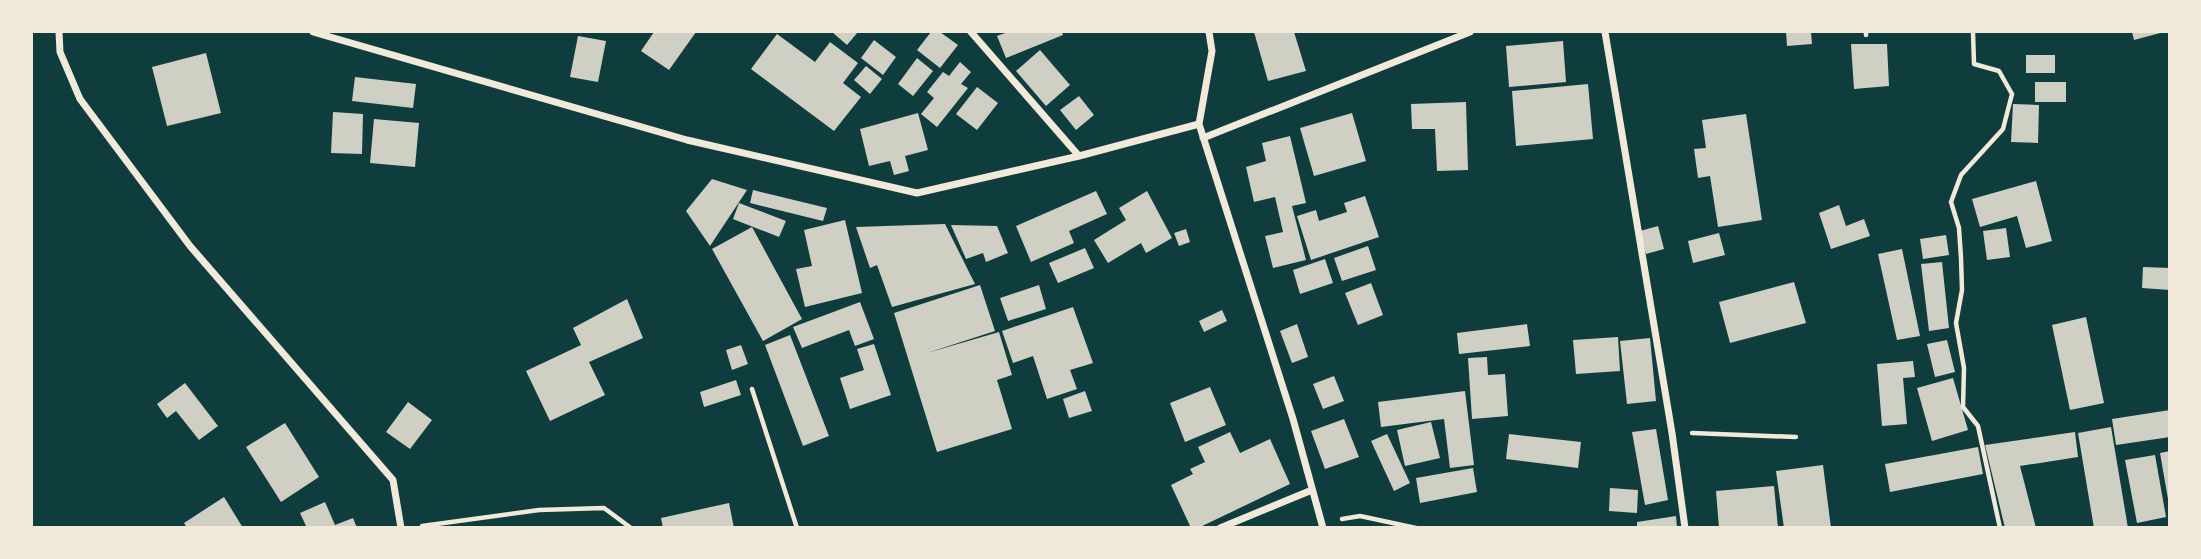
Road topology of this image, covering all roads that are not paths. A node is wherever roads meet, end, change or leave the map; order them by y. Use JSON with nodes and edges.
{"nodes":[{"id":1,"x":59,"y":32,"type":"edge"},
{"id":2,"x":313,"y":32,"type":"edge"},
{"id":3,"x":971,"y":32,"type":"edge"},
{"id":4,"x":1209,"y":32,"type":"edge"},
{"id":5,"x":1470,"y":32,"type":"edge"},
{"id":6,"x":1605,"y":32,"type":"edge"},
{"id":7,"x":1199,"y":124,"type":"junction"},
{"id":8,"x":1203,"y":138,"type":"junction"},
{"id":9,"x":1079,"y":156,"type":"junction"},
{"id":10,"x":1312,"y":490,"type":"junction"},
{"id":11,"x":1322,"y":525,"type":"edge"},
{"id":12,"x":401,"y":527,"type":"edge"},
{"id":13,"x":1220,"y":527,"type":"edge"},
{"id":14,"x":1685,"y":527,"type":"edge"}],
"edges":[{"from":1,"to":12,"type":"street"},
{"from":2,"to":9,"type":"street"},
{"from":3,"to":9,"type":"street"},
{"from":4,"to":7,"type":"street"},
{"from":5,"to":8,"type":"street"},
{"from":6,"to":14,"type":"street"},
{"from":7,"to":8,"type":"street"},
{"from":7,"to":9,"type":"street"},
{"from":8,"to":10,"type":"street"},
{"from":10,"to":11,"type":"street"},
{"from":10,"to":13,"type":"street"}]}
